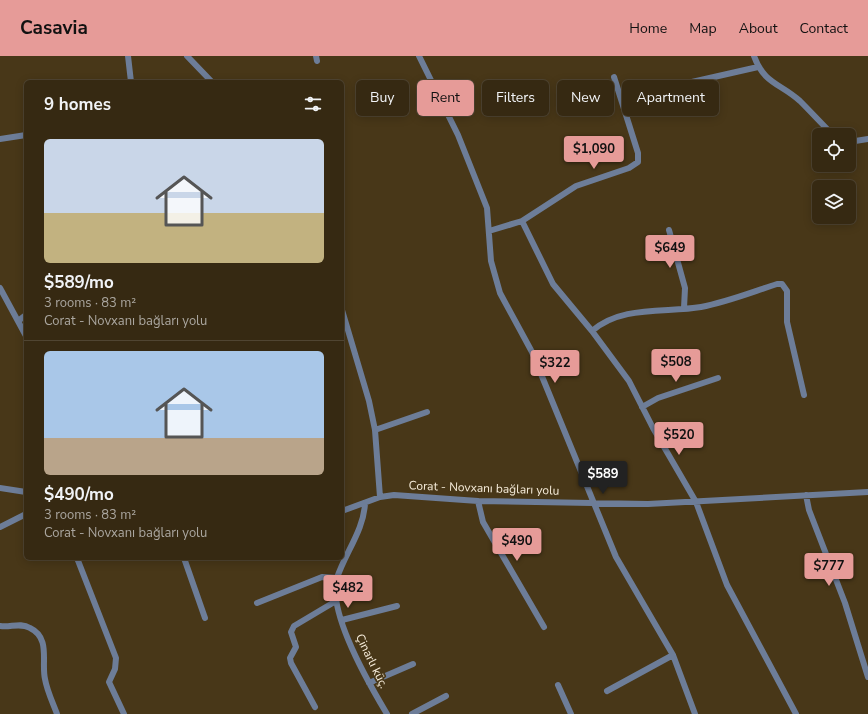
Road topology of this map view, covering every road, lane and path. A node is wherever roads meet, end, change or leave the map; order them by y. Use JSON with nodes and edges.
{"nodes":[{"id":1,"x":128,"y":56,"type":"edge"},
{"id":2,"x":187,"y":56,"type":"edge"},
{"id":3,"x":419,"y":56,"type":"edge"},
{"id":4,"x":754,"y":56,"type":"edge"},
{"id":5,"x":758,"y":67,"type":"junction"},
{"id":6,"x":614,"y":77,"type":"dead end"},
{"id":7,"x":131,"y":80,"type":"edge"},
{"id":8,"x":210,"y":80,"type":"edge"},
{"id":9,"x":705,"y":80,"type":"edge"},
{"id":10,"x":826,"y":128,"type":"edge"},
{"id":11,"x":24,"y":135,"type":"edge"},
{"id":12,"x":0,"y":139,"type":"edge"},
{"id":13,"x":868,"y":139,"type":"edge"},
{"id":14,"x":856,"y":141,"type":"edge"},
{"id":15,"x":522,"y":221,"type":"junction"},
{"id":16,"x":669,"y":230,"type":"dead end"},
{"id":17,"x":489,"y":231,"type":"junction"},
{"id":18,"x":0,"y":288,"type":"edge"},
{"id":19,"x":3,"y":301,"type":"edge"},
{"id":20,"x":684,"y":308,"type":"junction"},
{"id":21,"x":24,"y":316,"type":"edge"},
{"id":22,"x":344,"y":317,"type":"edge"},
{"id":23,"x":18,"y":320,"type":"junction"},
{"id":24,"x":592,"y":331,"type":"junction"},
{"id":25,"x":24,"y":332,"type":"edge"},
{"id":26,"x":718,"y":378,"type":"dead end"},
{"id":27,"x":804,"y":396,"type":"dead end"},
{"id":28,"x":642,"y":407,"type":"junction"},
{"id":29,"x":427,"y":412,"type":"dead end"},
{"id":30,"x":375,"y":430,"type":"junction"},
{"id":31,"x":0,"y":488,"type":"edge"},
{"id":32,"x":24,"y":492,"type":"edge"},
{"id":33,"x":868,"y":492,"type":"edge"},
{"id":34,"x":806,"y":495,"type":"junction"},
{"id":35,"x":380,"y":497,"type":"junction"},
{"id":36,"x":478,"y":501,"type":"junction"},
{"id":37,"x":696,"y":502,"type":"junction"},
{"id":38,"x":365,"y":503,"type":"junction"},
{"id":39,"x":593,"y":504,"type":"junction"},
{"id":40,"x":344,"y":510,"type":"edge"},
{"id":41,"x":24,"y":515,"type":"edge"},
{"id":42,"x":0,"y":526,"type":"edge"},
{"id":43,"x":78,"y":560,"type":"edge"},
{"id":44,"x":185,"y":560,"type":"edge"},
{"id":45,"x":337,"y":578,"type":"junction"},
{"id":46,"x":336,"y":601,"type":"junction"},
{"id":47,"x":257,"y":603,"type":"dead end"},
{"id":48,"x":397,"y":606,"type":"dead end"},
{"id":49,"x":205,"y":618,"type":"dead end"},
{"id":50,"x":342,"y":620,"type":"junction"},
{"id":51,"x":0,"y":627,"type":"edge"},
{"id":52,"x":544,"y":627,"type":"dead end"},
{"id":53,"x":673,"y":655,"type":"junction"},
{"id":54,"x":413,"y":664,"type":"dead end"},
{"id":55,"x":868,"y":677,"type":"edge"},
{"id":56,"x":369,"y":683,"type":"junction"},
{"id":57,"x":558,"y":685,"type":"dead end"},
{"id":58,"x":607,"y":691,"type":"dead end"},
{"id":59,"x":446,"y":696,"type":"dead end"},
{"id":60,"x":316,"y":707,"type":"dead end"},
{"id":61,"x":57,"y":714,"type":"edge"},
{"id":62,"x":124,"y":714,"type":"edge"},
{"id":63,"x":387,"y":714,"type":"edge"},
{"id":64,"x":412,"y":714,"type":"edge"},
{"id":65,"x":571,"y":714,"type":"edge"},
{"id":66,"x":695,"y":714,"type":"edge"},
{"id":67,"x":796,"y":714,"type":"edge"}],
"edges":[{"from":1,"to":7,"type":"street"},
{"from":2,"to":8,"type":"street"},
{"from":3,"to":17,"type":"street"},
{"from":4,"to":5,"type":"street"},
{"from":5,"to":9,"type":"street"},
{"from":5,"to":10,"type":"street"},
{"from":6,"to":15,"type":"street"},
{"from":11,"to":12,"type":"street"},
{"from":13,"to":14,"type":"street"},
{"from":15,"to":17,"type":"street"},
{"from":15,"to":24,"type":"street"},
{"from":16,"to":20,"type":"street"},
{"from":17,"to":39,"type":"street"},
{"from":18,"to":19,"type":"street"},
{"from":19,"to":23,"type":"street"},
{"from":20,"to":24,"type":"street"},
{"from":20,"to":27,"type":"street"},
{"from":21,"to":23,"type":"street"},
{"from":22,"to":30,"type":"street"},
{"from":23,"to":25,"type":"street"},
{"from":24,"to":28,"type":"street"},
{"from":26,"to":28,"type":"street"},
{"from":28,"to":37,"type":"street"},
{"from":29,"to":30,"type":"street"},
{"from":30,"to":35,"type":"street"},
{"from":31,"to":32,"type":"street"},
{"from":33,"to":34,"type":"street","name":"Corat - Novxanı bağları yolu"},
{"from":34,"to":37,"type":"street","name":"Corat - Novxanı bağları yolu"},
{"from":34,"to":55,"type":"street"},
{"from":35,"to":36,"type":"street","name":"Corat - Novxanı bağları yolu"},
{"from":35,"to":38,"type":"street","name":"Corat - Novxanı bağları yolu"},
{"from":36,"to":39,"type":"street","name":"Corat - Novxanı bağları yolu"},
{"from":36,"to":52,"type":"street"},
{"from":37,"to":39,"type":"street","name":"Corat - Novxanı bağları yolu"},
{"from":37,"to":67,"type":"street"},
{"from":38,"to":40,"type":"street","name":"Corat - Novxanı bağları yolu"},
{"from":38,"to":45,"type":"street","name":"Çinarlı küç."},
{"from":39,"to":53,"type":"street"},
{"from":41,"to":42,"type":"street"},
{"from":43,"to":62,"type":"street"},
{"from":44,"to":49,"type":"street"},
{"from":45,"to":46,"type":"street","name":"Çinarlı küç."},
{"from":45,"to":47,"type":"street"},
{"from":46,"to":50,"type":"street","name":"Çinarlı küç."},
{"from":46,"to":60,"type":"street"},
{"from":48,"to":50,"type":"street"},
{"from":50,"to":56,"type":"street","name":"Çinarlı küç."},
{"from":51,"to":61,"type":"street"},
{"from":53,"to":58,"type":"street"},
{"from":53,"to":66,"type":"street"},
{"from":54,"to":56,"type":"street"},
{"from":56,"to":63,"type":"street","name":"Çinarlı küç."},
{"from":57,"to":65,"type":"street"},
{"from":59,"to":64,"type":"street"}]}
